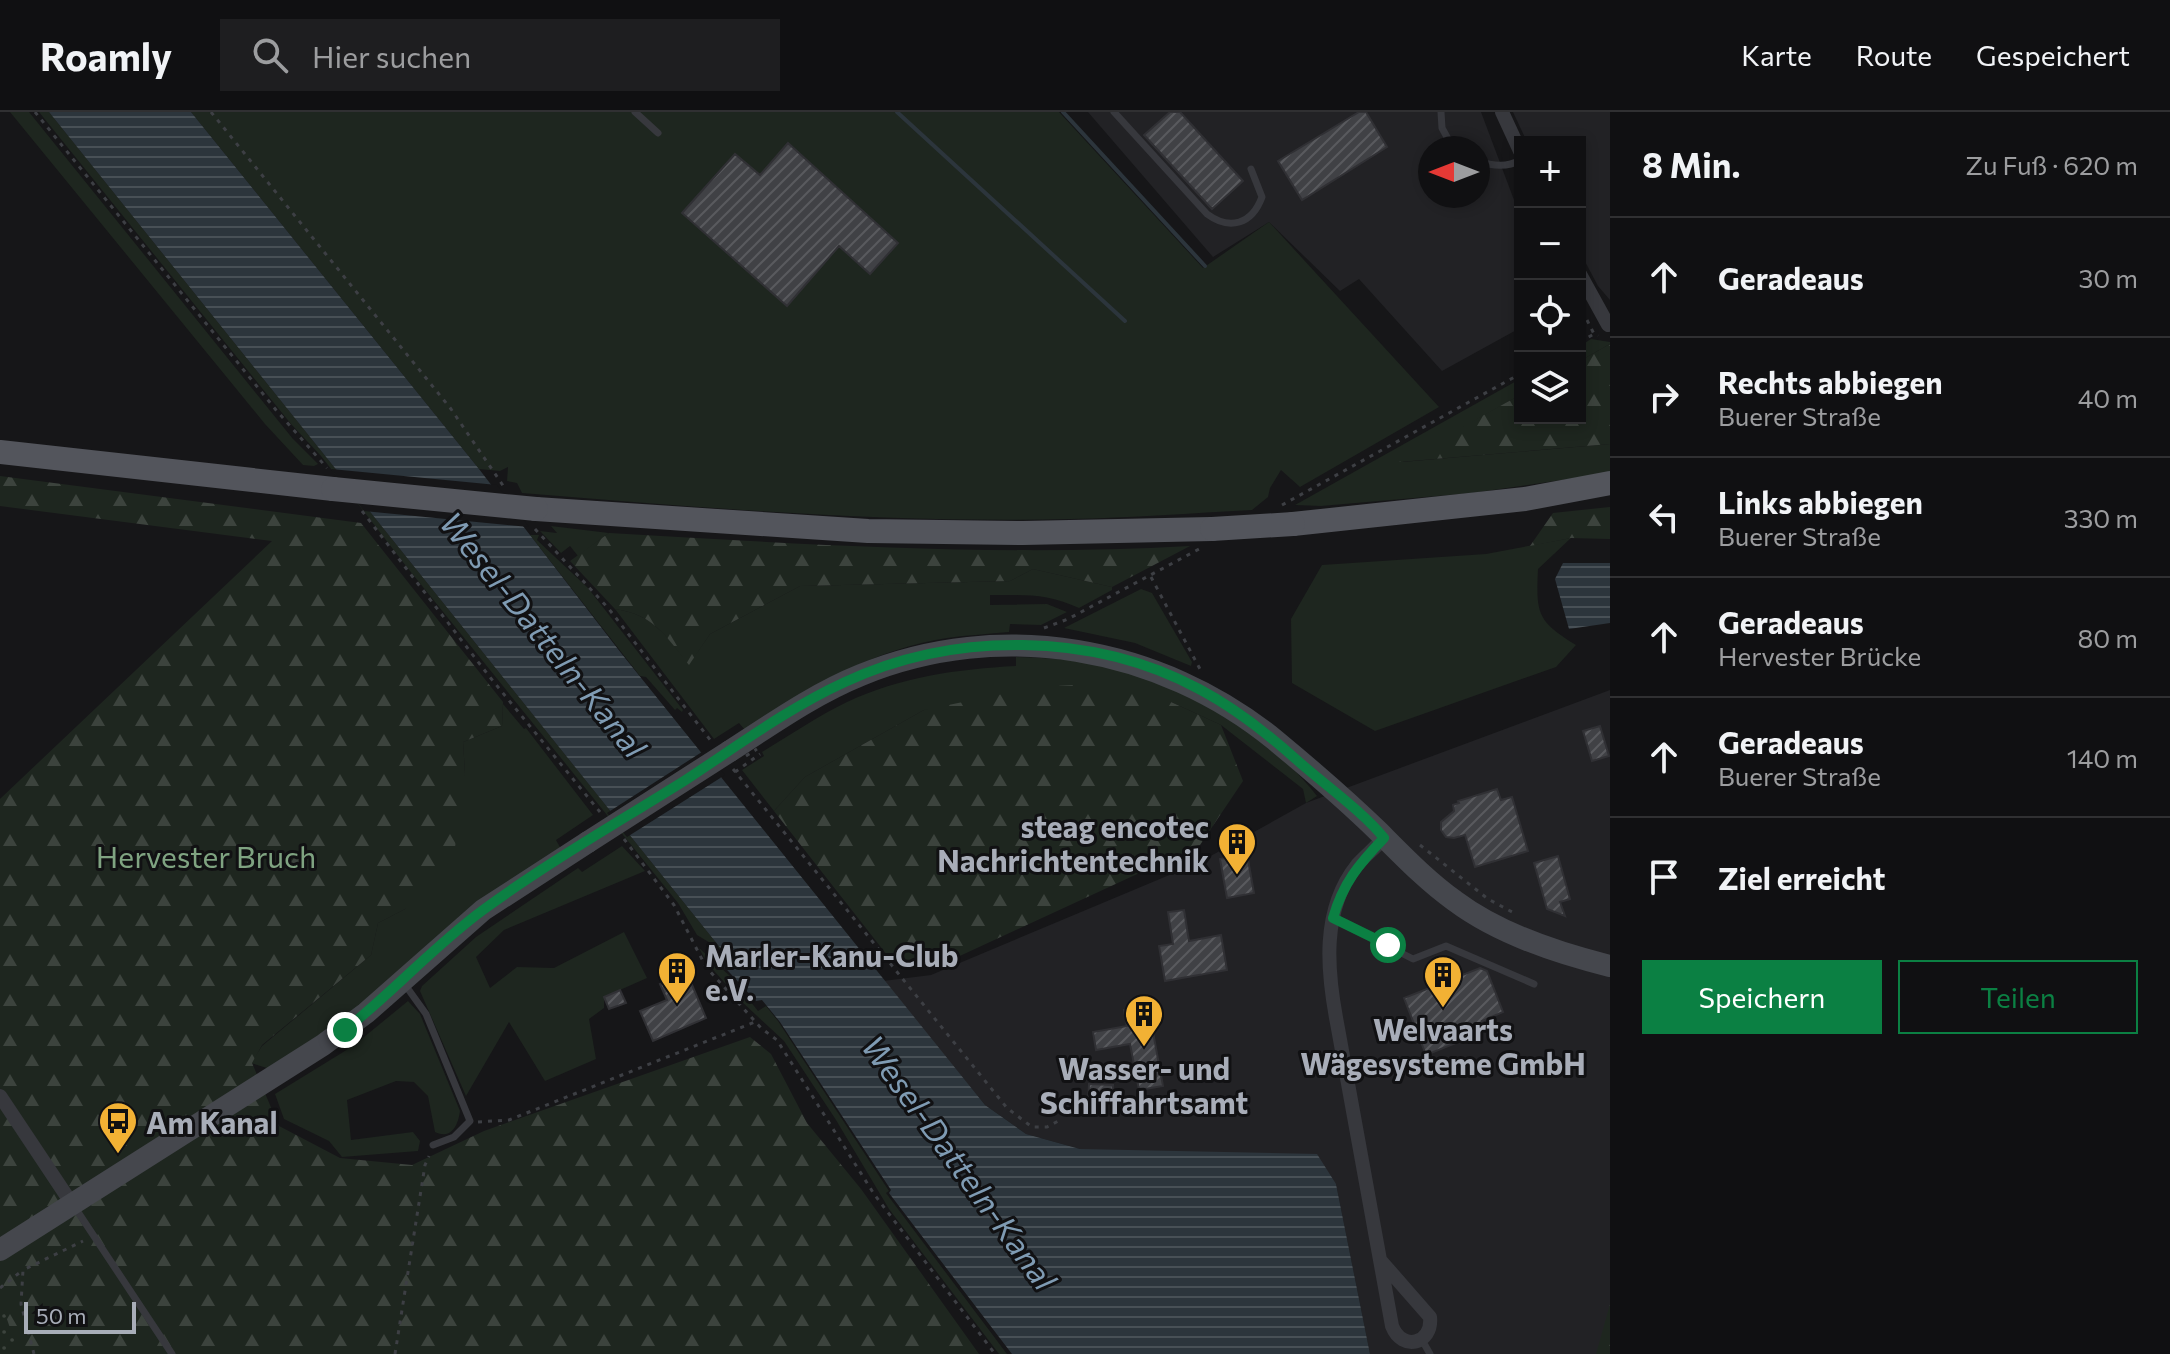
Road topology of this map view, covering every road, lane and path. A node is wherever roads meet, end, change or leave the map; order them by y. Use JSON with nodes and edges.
{"nodes":[{"id":1,"x":35,"y":112,"type":"edge"},
{"id":2,"x":211,"y":112,"type":"edge"},
{"id":3,"x":635,"y":112,"type":"edge"},
{"id":4,"x":1114,"y":112,"type":"edge"},
{"id":5,"x":1441,"y":112,"type":"edge"},
{"id":6,"x":1502,"y":112,"type":"edge"},
{"id":7,"x":658,"y":133,"type":"dead end"},
{"id":8,"x":1446,"y":136,"type":"edge"},
{"id":9,"x":1514,"y":138,"type":"edge"},
{"id":10,"x":1514,"y":164,"type":"edge"},
{"id":11,"x":1490,"y":165,"type":"edge"},
{"id":12,"x":1251,"y":169,"type":"dead end"},
{"id":13,"x":1583,"y":280,"type":"edge"},
{"id":14,"x":1609,"y":325,"type":"edge"},
{"id":15,"x":1586,"y":338,"type":"edge"},
{"id":16,"x":1514,"y":378,"type":"edge"},
{"id":17,"x":0,"y":452,"type":"edge"},
{"id":18,"x":331,"y":480,"type":"junction"},
{"id":19,"x":1610,"y":483,"type":"edge"},
{"id":20,"x":506,"y":490,"type":"dead end"},
{"id":21,"x":355,"y":503,"type":"dead end"},
{"id":22,"x":1287,"y":515,"type":"junction"},
{"id":23,"x":535,"y":518,"type":"junction"},
{"id":24,"x":1208,"y":538,"type":"junction"},
{"id":25,"x":1151,"y":577,"type":"junction"},
{"id":26,"x":1040,"y":629,"type":"dead end"},
{"id":27,"x":1203,"y":674,"type":"dead end"},
{"id":28,"x":768,"y":743,"type":"dead end"},
{"id":29,"x":757,"y":749,"type":"dead end"},
{"id":30,"x":724,"y":752,"type":"junction"},
{"id":31,"x":605,"y":817,"type":"dead end"},
{"id":32,"x":623,"y":838,"type":"dead end"},
{"id":33,"x":1384,"y":838,"type":"junction"},
{"id":34,"x":1333,"y":918,"type":"junction"},
{"id":35,"x":1610,"y":966,"type":"edge"},
{"id":36,"x":402,"y":981,"type":"junction"},
{"id":37,"x":1534,"y":984,"type":"dead end"},
{"id":38,"x":756,"y":1022,"type":"junction"},
{"id":39,"x":0,"y":1096,"type":"edge"},
{"id":40,"x":1060,"y":1120,"type":"dead end"},
{"id":41,"x":470,"y":1121,"type":"junction"},
{"id":42,"x":433,"y":1145,"type":"joint"},
{"id":43,"x":72,"y":1204,"type":"junction"},
{"id":44,"x":94,"y":1235,"type":"junction"},
{"id":45,"x":0,"y":1250,"type":"edge"},
{"id":46,"x":1381,"y":1261,"type":"junction"},
{"id":47,"x":23,"y":1270,"type":"junction"},
{"id":48,"x":0,"y":1288,"type":"edge"},
{"id":49,"x":1422,"y":1340,"type":"junction"},
{"id":50,"x":34,"y":1354,"type":"edge"},
{"id":51,"x":172,"y":1354,"type":"edge"},
{"id":52,"x":395,"y":1354,"type":"edge"},
{"id":53,"x":995,"y":1354,"type":"edge"},
{"id":54,"x":1430,"y":1354,"type":"edge"}],
"edges":[{"from":1,"to":18,"type":"path"},
{"from":2,"to":20,"type":"path"},
{"from":3,"to":7,"type":"lane"},
{"from":4,"to":12,"type":"lane"},
{"from":5,"to":8,"type":"lane"},
{"from":6,"to":9,"type":"street"},
{"from":10,"to":11,"type":"lane"},
{"from":13,"to":14,"type":"street"},
{"from":14,"to":15,"type":"path"},
{"from":16,"to":22,"type":"path"},
{"from":17,"to":18,"type":"main road"},
{"from":18,"to":23,"type":"main road","bridge":true},
{"from":19,"to":22,"type":"main road"},
{"from":21,"to":31,"type":"path"},
{"from":22,"to":24,"type":"main road","bridge":true},
{"from":23,"to":24,"type":"main road"},
{"from":23,"to":30,"type":"path"},
{"from":24,"to":25,"type":"path"},
{"from":25,"to":26,"type":"path"},
{"from":25,"to":27,"type":"path"},
{"from":28,"to":29,"type":"path"},
{"from":30,"to":33,"type":"street"},
{"from":30,"to":36,"type":"street","bridge":true},
{"from":30,"to":40,"type":"path"},
{"from":32,"to":38,"type":"path"},
{"from":33,"to":34,"type":"street"},
{"from":33,"to":35,"type":"street"},
{"from":34,"to":37,"type":"lane"},
{"from":34,"to":46,"type":"street"},
{"from":36,"to":41,"type":"lane"},
{"from":36,"to":43,"type":"street"},
{"from":38,"to":41,"type":"path"},
{"from":38,"to":53,"type":"path"},
{"from":39,"to":43,"type":"street"},
{"from":41,"to":42,"type":"lane"},
{"from":42,"to":52,"type":"path"},
{"from":43,"to":44,"type":"lane"},
{"from":43,"to":45,"type":"street"},
{"from":44,"to":47,"type":"path"},
{"from":44,"to":51,"type":"lane"},
{"from":46,"to":49,"type":"street"},
{"from":46,"to":49,"type":"street"},
{"from":47,"to":48,"type":"path"},
{"from":47,"to":50,"type":"path"},
{"from":49,"to":54,"type":"lane"}]}
